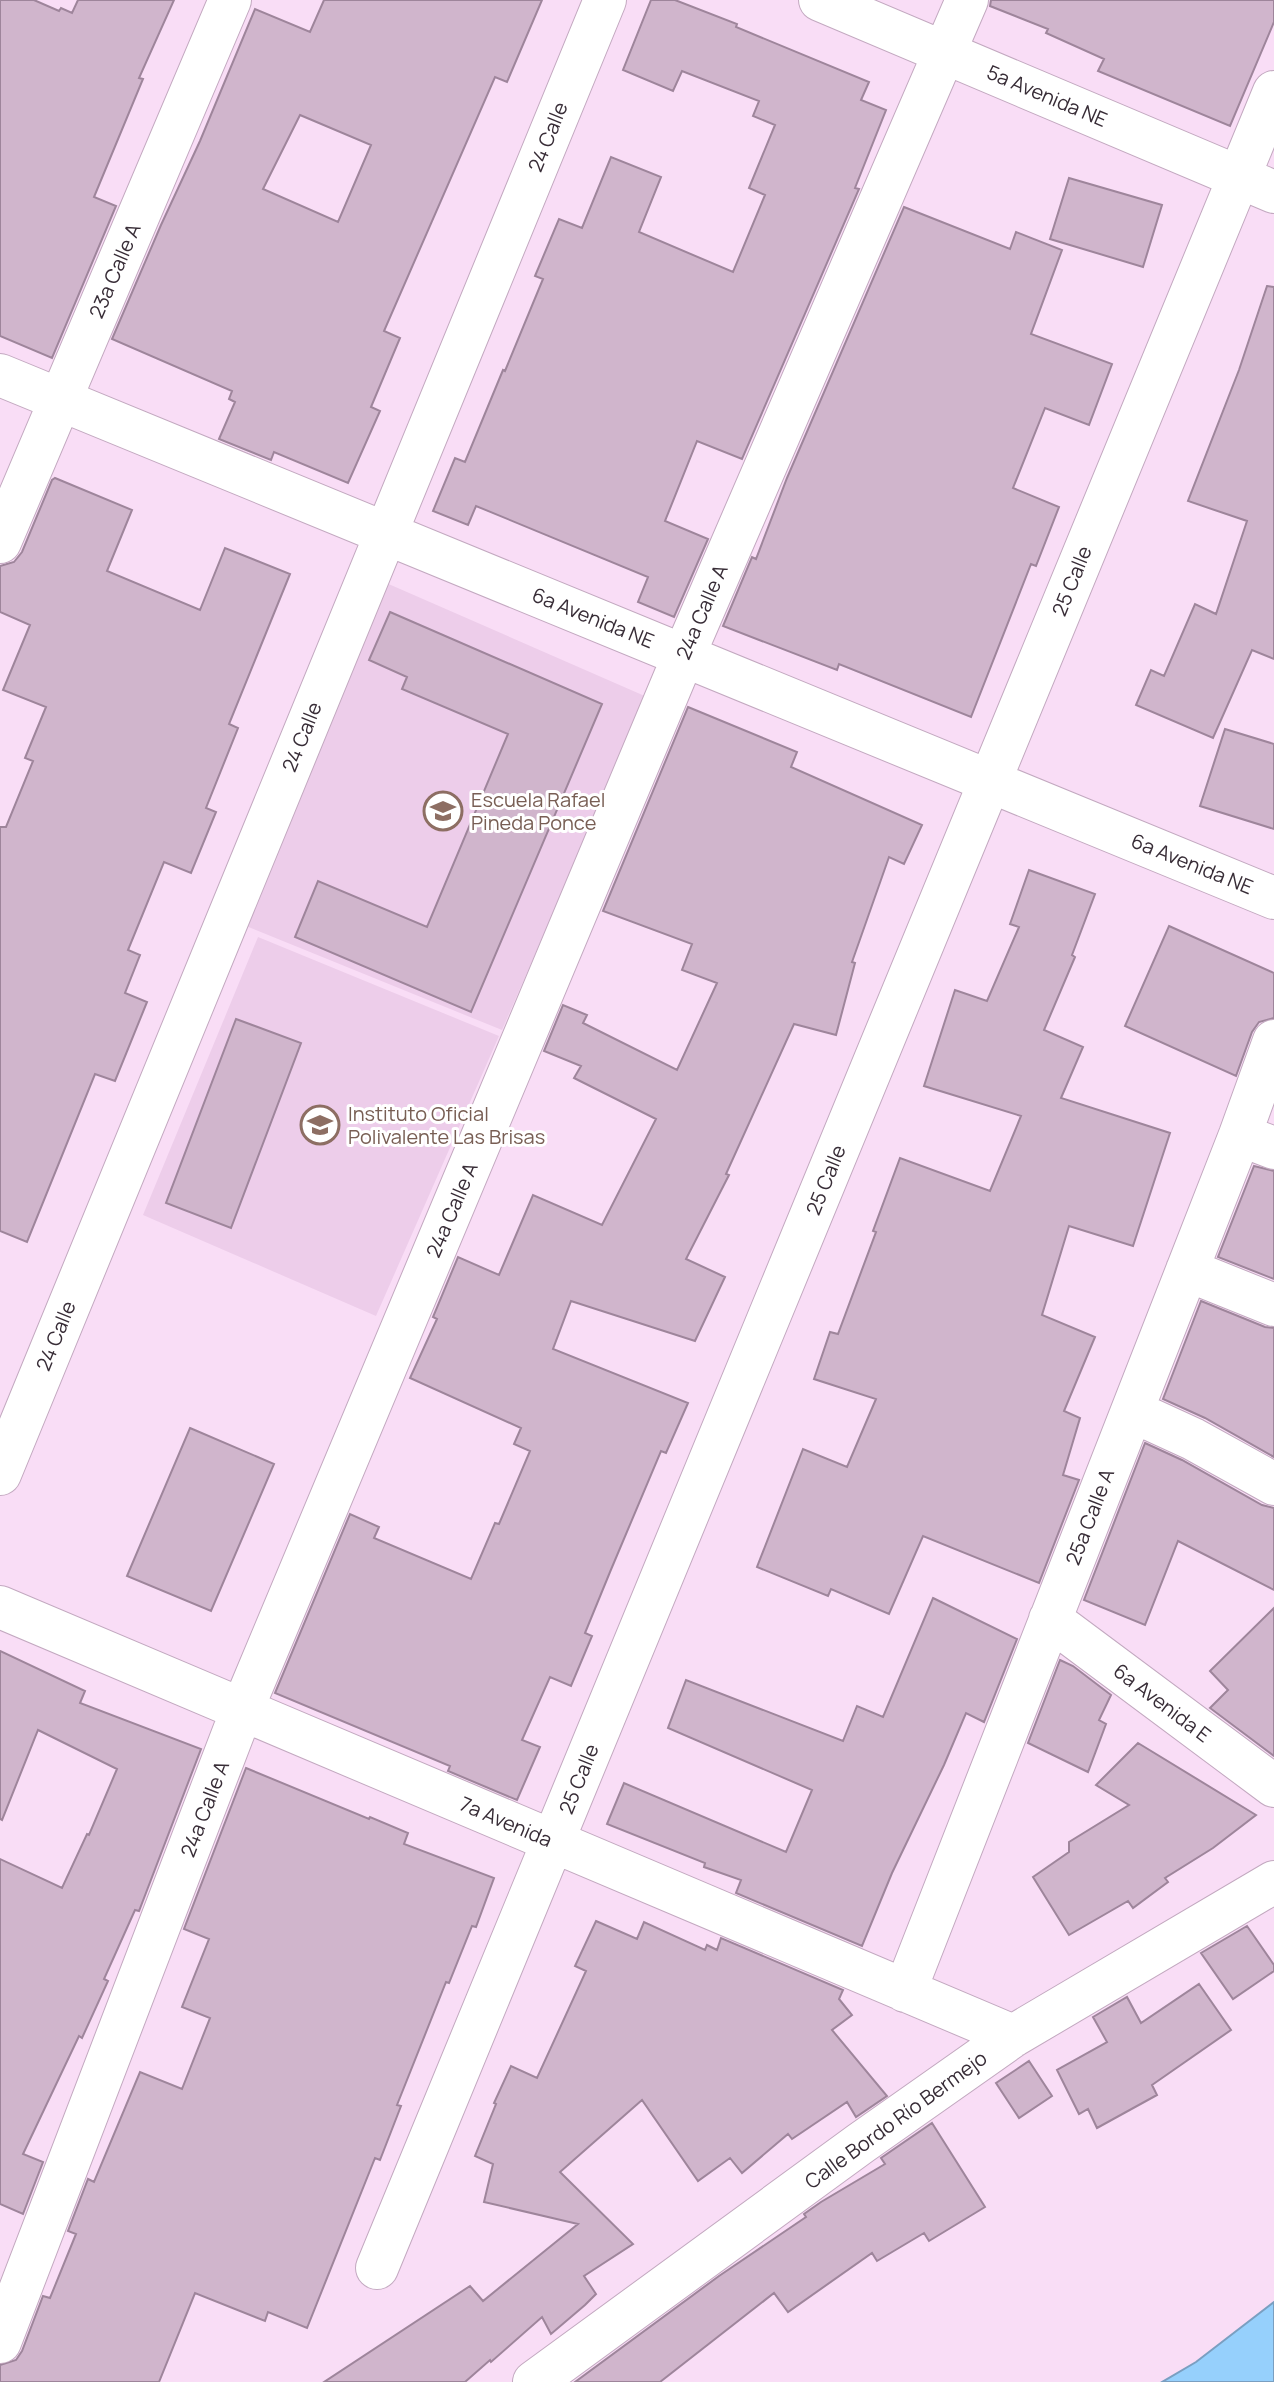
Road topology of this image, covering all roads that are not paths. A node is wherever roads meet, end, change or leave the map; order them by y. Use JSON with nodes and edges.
{"nodes":[{"id":1,"x":230,"y":0,"type":"edge"},
{"id":2,"x":605,"y":0,"type":"edge"},
{"id":3,"x":820,"y":0,"type":"edge"},
{"id":4,"x":967,"y":0,"type":"edge"},
{"id":5,"x":945,"y":53,"type":"junction"},
{"id":6,"x":1274,"y":92,"type":"edge"},
{"id":7,"x":1256,"y":185,"type":"edge"},
{"id":8,"x":0,"y":375,"type":"edge"},
{"id":9,"x":60,"y":400,"type":"junction"},
{"id":10,"x":386,"y":533,"type":"junction"},
{"id":11,"x":0,"y":542,"type":"edge"},
{"id":12,"x":684,"y":655,"type":"junction"},
{"id":13,"x":990,"y":781,"type":"junction"},
{"id":14,"x":1274,"y":898,"type":"edge"},
{"id":15,"x":1274,"y":1041,"type":"edge"},
{"id":16,"x":1257,"y":1142,"type":"edge"},
{"id":17,"x":1187,"y":1270,"type":"junction"},
{"id":18,"x":1274,"y":1305,"type":"edge"},
{"id":19,"x":1132,"y":1411,"type":"junction"},
{"id":20,"x":0,"y":1474,"type":"edge"},
{"id":21,"x":1274,"y":1484,"type":"edge"},
{"id":22,"x":0,"y":1607,"type":"edge"},
{"id":23,"x":1050,"y":1619,"type":"junction"},
{"id":24,"x":242,"y":1710,"type":"junction"},
{"id":25,"x":1274,"y":1786,"type":"edge"},
{"id":26,"x":553,"y":1842,"type":"junction"},
{"id":27,"x":1274,"y":1882,"type":"edge"},
{"id":28,"x":905,"y":1991,"type":"junction"},
{"id":29,"x":1013,"y":2036,"type":"junction"},
{"id":30,"x":377,"y":2268,"type":"dead end"},
{"id":31,"x":0,"y":2342,"type":"edge"},
{"id":32,"x":534,"y":2382,"type":"edge"}],
"edges":[{"from":1,"to":9,"type":"street","name":"23a Calle A"},
{"from":2,"to":10,"type":"street","name":"24 Calle"},
{"from":3,"to":5,"type":"street","name":"5a Avenida NE"},
{"from":4,"to":5,"type":"street","name":"24a Calle A"},
{"from":5,"to":7,"type":"street","name":"5a Avenida NE"},
{"from":5,"to":12,"type":"street","name":"24a Calle A"},
{"from":6,"to":7,"type":"street","name":"25 Calle"},
{"from":7,"to":13,"type":"street","name":"25 Calle"},
{"from":8,"to":9,"type":"street","name":"6a Avenida NE"},
{"from":9,"to":10,"type":"street","name":"6a Avenida NE"},
{"from":9,"to":11,"type":"street","name":"23a Calle A"},
{"from":10,"to":12,"type":"street","name":"6a Avenida NE"},
{"from":10,"to":20,"type":"street","name":"24 Calle"},
{"from":12,"to":13,"type":"street","name":"6a Avenida NE"},
{"from":12,"to":24,"type":"street","name":"24a Calle A"},
{"from":13,"to":14,"type":"street","name":"6a Avenida NE"},
{"from":13,"to":26,"type":"street","name":"25 Calle"},
{"from":15,"to":16,"type":"street","name":"25a Calle A"},
{"from":16,"to":17,"type":"street","name":"25a Calle A"},
{"from":17,"to":18,"type":"street"},
{"from":17,"to":19,"type":"street","name":"25a Calle A"},
{"from":19,"to":21,"type":"street"},
{"from":19,"to":23,"type":"street","name":"25a Calle A"},
{"from":22,"to":24,"type":"street","name":"7a Avenida"},
{"from":23,"to":25,"type":"street","name":"6a Avenida E"},
{"from":23,"to":28,"type":"street","name":"25a Calle A"},
{"from":24,"to":26,"type":"street","name":"7a Avenida"},
{"from":24,"to":31,"type":"street","name":"24a Calle A"},
{"from":26,"to":28,"type":"street","name":"7a Avenida"},
{"from":26,"to":30,"type":"street","name":"25 Calle"},
{"from":27,"to":29,"type":"street","name":"Calle Bordo Río Bermejo"},
{"from":28,"to":29,"type":"street","name":"7a Avenida"},
{"from":29,"to":32,"type":"street","name":"Calle Bordo Río Bermejo"}]}
